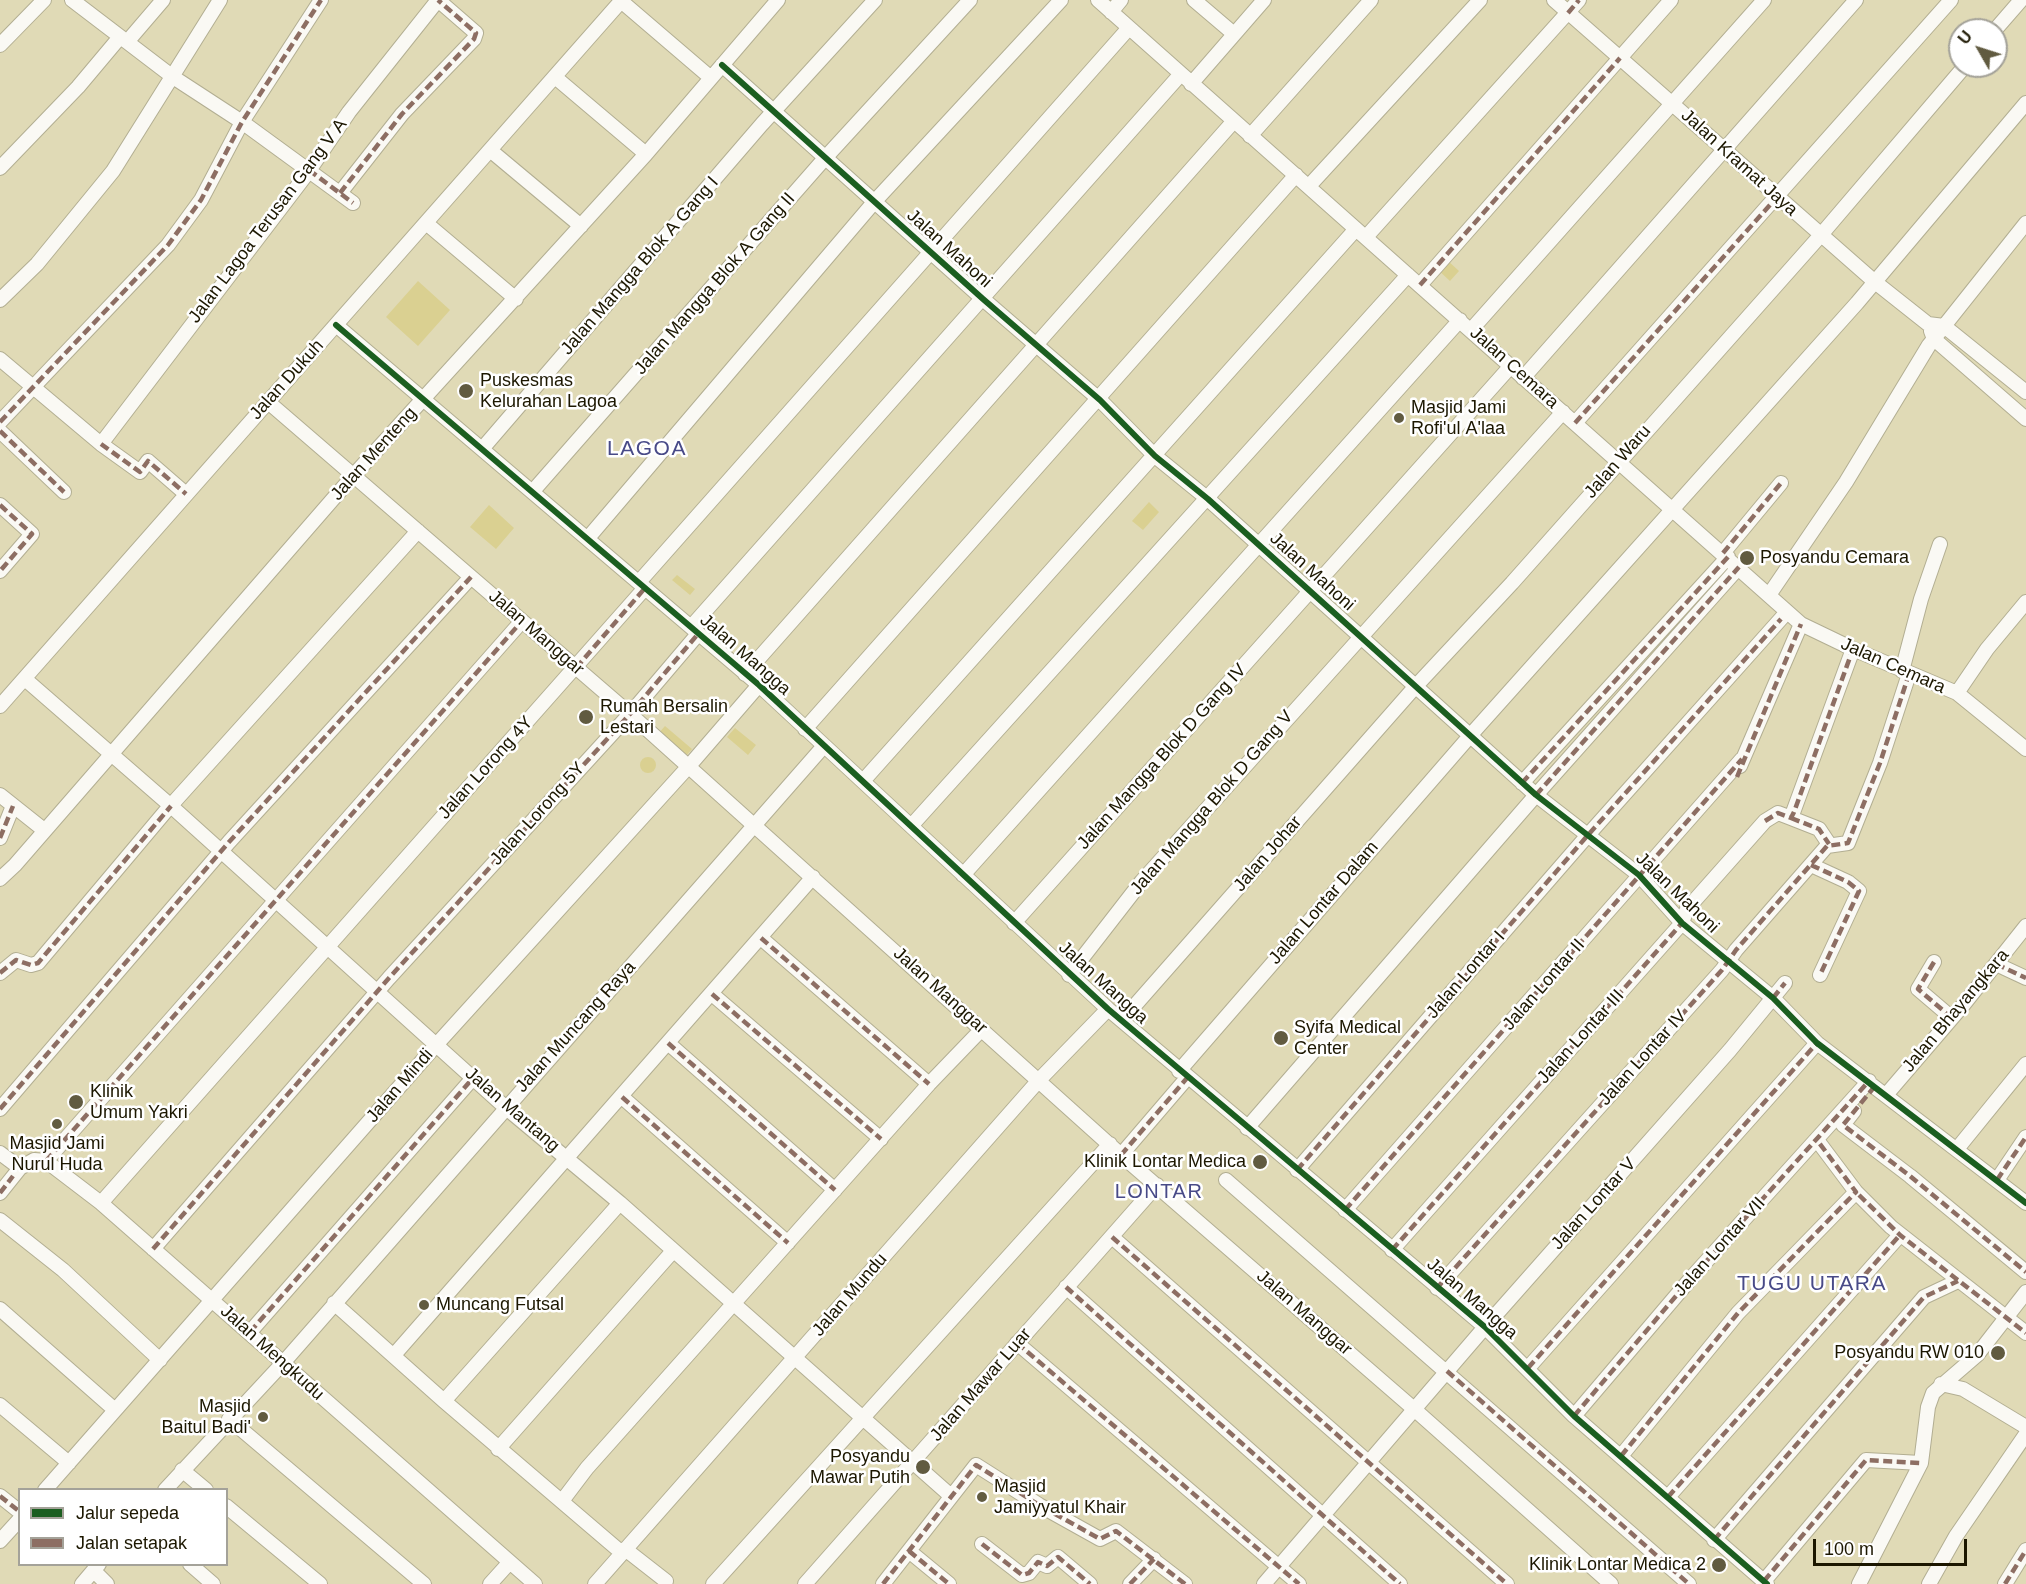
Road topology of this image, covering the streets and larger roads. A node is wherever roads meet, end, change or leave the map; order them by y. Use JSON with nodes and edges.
{"nodes":[{"id":1,"x":44,"y":0,"type":"edge"},
{"id":2,"x":72,"y":0,"type":"edge"},
{"id":3,"x":162,"y":0,"type":"edge"},
{"id":4,"x":220,"y":0,"type":"edge"},
{"id":5,"x":321,"y":0,"type":"edge"},
{"id":6,"x":438,"y":0,"type":"edge"},
{"id":7,"x":875,"y":0,"type":"edge"},
{"id":8,"x":969,"y":0,"type":"edge"},
{"id":9,"x":1061,"y":0,"type":"edge"},
{"id":10,"x":1098,"y":0,"type":"edge"},
{"id":11,"x":1121,"y":0,"type":"edge"},
{"id":12,"x":1194,"y":0,"type":"edge"},
{"id":13,"x":1264,"y":0,"type":"edge"},
{"id":14,"x":1371,"y":0,"type":"edge"},
{"id":15,"x":1480,"y":0,"type":"edge"},
{"id":16,"x":1554,"y":0,"type":"edge"},
{"id":17,"x":1579,"y":0,"type":"edge"},
{"id":18,"x":1671,"y":0,"type":"edge"},
{"id":19,"x":1764,"y":0,"type":"edge"},
{"id":20,"x":1856,"y":0,"type":"edge"},
{"id":21,"x":1951,"y":0,"type":"edge"},
{"id":22,"x":2021,"y":0,"type":"edge"},
{"id":23,"x":621,"y":1,"type":"edge"},
{"id":24,"x":772,"y":2,"type":"edge"},
{"id":25,"x":1111,"y":12,"type":"junction"},
{"id":26,"x":1568,"y":13,"type":"junction"},
{"id":27,"x":2005,"y":18,"type":"edge"},
{"id":28,"x":1128,"y":29,"type":"junction"},
{"id":29,"x":1234,"y":34,"type":"junction"},
{"id":30,"x":124,"y":40,"type":"junction"},
{"id":31,"x":0,"y":45,"type":"edge"},
{"id":32,"x":1620,"y":58,"type":"junction"},
{"id":33,"x":722,"y":65,"type":"junction"},
{"id":34,"x":1180,"y":75,"type":"junction"},
{"id":35,"x":173,"y":77,"type":"junction"},
{"id":36,"x":555,"y":77,"type":"junction"},
{"id":37,"x":711,"y":78,"type":"junction"},
{"id":38,"x":1955,"y":78,"type":"edge"},
{"id":39,"x":1191,"y":84,"type":"junction"},
{"id":40,"x":1672,"y":103,"type":"junction"},
{"id":41,"x":2026,"y":103,"type":"edge"},
{"id":42,"x":774,"y":111,"type":"junction"},
{"id":43,"x":242,"y":122,"type":"junction"},
{"id":44,"x":1233,"y":122,"type":"junction"},
{"id":45,"x":1250,"y":136,"type":"junction"},
{"id":46,"x":1724,"y":149,"type":"junction"},
{"id":47,"x":490,"y":150,"type":"junction"},
{"id":48,"x":646,"y":154,"type":"junction"},
{"id":49,"x":826,"y":157,"type":"junction"},
{"id":50,"x":0,"y":168,"type":"edge"},
{"id":51,"x":309,"y":170,"type":"junction"},
{"id":52,"x":1296,"y":175,"type":"junction"},
{"id":53,"x":1309,"y":186,"type":"junction"},
{"id":54,"x":340,"y":193,"type":"junction"},
{"id":55,"x":1777,"y":197,"type":"junction"},
{"id":56,"x":875,"y":201,"type":"junction"},
{"id":57,"x":353,"y":203,"type":"dead end"},
{"id":58,"x":426,"y":223,"type":"junction"},
{"id":59,"x":2026,"y":223,"type":"edge"},
{"id":60,"x":581,"y":226,"type":"junction"},
{"id":61,"x":1364,"y":233,"type":"junction"},
{"id":62,"x":1820,"y":236,"type":"junction"},
{"id":63,"x":930,"y":252,"type":"junction"},
{"id":64,"x":1408,"y":275,"type":"junction"},
{"id":65,"x":1423,"y":280,"type":"junction"},
{"id":66,"x":1875,"y":282,"type":"junction"},
{"id":67,"x":516,"y":298,"type":"junction"},
{"id":68,"x":983,"y":299,"type":"junction"},
{"id":69,"x":0,"y":300,"type":"edge"},
{"id":70,"x":1460,"y":320,"type":"junction"},
{"id":71,"x":1928,"y":324,"type":"junction"},
{"id":72,"x":336,"y":325,"type":"junction"},
{"id":73,"x":1474,"y":326,"type":"junction"},
{"id":74,"x":1944,"y":326,"type":"junction"},
{"id":75,"x":1934,"y":339,"type":"junction"},
{"id":76,"x":1035,"y":344,"type":"junction"},
{"id":77,"x":0,"y":359,"type":"edge"},
{"id":78,"x":1510,"y":367,"type":"junction"},
{"id":79,"x":1523,"y":378,"type":"junction"},
{"id":80,"x":33,"y":387,"type":"junction"},
{"id":81,"x":2026,"y":392,"type":"edge"},
{"id":82,"x":424,"y":400,"type":"junction"},
{"id":83,"x":1100,"y":400,"type":"junction"},
{"id":84,"x":267,"y":401,"type":"junction"},
{"id":85,"x":1563,"y":412,"type":"junction"},
{"id":86,"x":2026,"y":418,"type":"edge"},
{"id":87,"x":0,"y":422,"type":"edge"},
{"id":88,"x":1575,"y":423,"type":"junction"},
{"id":89,"x":0,"y":431,"type":"edge"},
{"id":90,"x":101,"y":444,"type":"junction"},
{"id":91,"x":482,"y":449,"type":"junction"},
{"id":92,"x":1155,"y":456,"type":"junction"},
{"id":93,"x":1618,"y":460,"type":"junction"},
{"id":94,"x":354,"y":476,"type":"junction"},
{"id":95,"x":1781,"y":483,"type":"dead end"},
{"id":96,"x":533,"y":491,"type":"junction"},
{"id":97,"x":64,"y":492,"type":"dead end"},
{"id":98,"x":186,"y":495,"type":"junction"},
{"id":99,"x":1208,"y":499,"type":"junction"},
{"id":100,"x":0,"y":505,"type":"edge"},
{"id":101,"x":1672,"y":508,"type":"junction"},
{"id":102,"x":418,"y":531,"type":"junction"},
{"id":103,"x":588,"y":538,"type":"junction"},
{"id":104,"x":1940,"y":544,"type":"dead end"},
{"id":105,"x":1258,"y":545,"type":"junction"},
{"id":106,"x":1730,"y":559,"type":"junction"},
{"id":107,"x":0,"y":571,"type":"edge"},
{"id":108,"x":471,"y":577,"type":"junction"},
{"id":109,"x":642,"y":585,"type":"junction"},
{"id":110,"x":1311,"y":591,"type":"junction"},
{"id":111,"x":1769,"y":595,"type":"junction"},
{"id":112,"x":2026,"y":602,"type":"edge"},
{"id":113,"x":1787,"y":612,"type":"junction"},
{"id":114,"x":522,"y":621,"type":"junction"},
{"id":115,"x":1801,"y":624,"type":"junction"},
{"id":116,"x":695,"y":630,"type":"junction"},
{"id":117,"x":1362,"y":638,"type":"junction"},
{"id":118,"x":1853,"y":650,"type":"junction"},
{"id":119,"x":576,"y":668,"type":"junction"},
{"id":120,"x":1906,"y":672,"type":"junction"},
{"id":121,"x":745,"y":674,"type":"junction"},
{"id":122,"x":25,"y":679,"type":"junction"},
{"id":123,"x":759,"y":685,"type":"junction"},
{"id":124,"x":1415,"y":687,"type":"junction"},
{"id":125,"x":1957,"y":693,"type":"junction"},
{"id":126,"x":0,"y":706,"type":"edge"},
{"id":127,"x":630,"y":714,"type":"junction"},
{"id":128,"x":806,"y":729,"type":"junction"},
{"id":129,"x":1470,"y":736,"type":"junction"},
{"id":130,"x":823,"y":747,"type":"junction"},
{"id":131,"x":2026,"y":749,"type":"edge"},
{"id":132,"x":112,"y":754,"type":"junction"},
{"id":133,"x":1742,"y":759,"type":"junction"},
{"id":134,"x":689,"y":766,"type":"junction"},
{"id":135,"x":1737,"y":777,"type":"dead end"},
{"id":136,"x":863,"y":781,"type":"junction"},
{"id":137,"x":1522,"y":783,"type":"junction"},
{"id":138,"x":0,"y":795,"type":"edge"},
{"id":139,"x":1536,"y":795,"type":"junction"},
{"id":140,"x":13,"y":806,"type":"junction"},
{"id":141,"x":171,"y":806,"type":"junction"},
{"id":142,"x":1794,"y":812,"type":"junction"},
{"id":143,"x":755,"y":825,"type":"junction"},
{"id":144,"x":912,"y":825,"type":"junction"},
{"id":145,"x":44,"y":830,"type":"junction"},
{"id":146,"x":1588,"y":835,"type":"junction"},
{"id":147,"x":0,"y":838,"type":"edge"},
{"id":148,"x":1829,"y":844,"type":"junction"},
{"id":149,"x":221,"y":853,"type":"junction"},
{"id":150,"x":1811,"y":865,"type":"junction"},
{"id":151,"x":963,"y":875,"type":"junction"},
{"id":152,"x":1639,"y":875,"type":"junction"},
{"id":153,"x":813,"y":877,"type":"junction"},
{"id":154,"x":0,"y":879,"type":"edge"},
{"id":155,"x":276,"y":901,"type":"junction"},
{"id":156,"x":1014,"y":923,"type":"junction"},
{"id":157,"x":1682,"y":923,"type":"junction"},
{"id":158,"x":2026,"y":926,"type":"edge"},
{"id":159,"x":761,"y":938,"type":"junction"},
{"id":160,"x":327,"y":947,"type":"junction"},
{"id":161,"x":1728,"y":961,"type":"junction"},
{"id":162,"x":1934,"y":962,"type":"dead end"},
{"id":163,"x":1996,"y":964,"type":"junction"},
{"id":164,"x":0,"y":973,"type":"edge"},
{"id":165,"x":1070,"y":975,"type":"junction"},
{"id":166,"x":1820,"y":975,"type":"dead end"},
{"id":167,"x":2026,"y":978,"type":"edge"},
{"id":168,"x":1785,"y":983,"type":"dead end"},
{"id":169,"x":376,"y":992,"type":"junction"},
{"id":170,"x":712,"y":994,"type":"junction"},
{"id":171,"x":1773,"y":998,"type":"junction"},
{"id":172,"x":1108,"y":1009,"type":"junction"},
{"id":173,"x":1952,"y":1018,"type":"junction"},
{"id":174,"x":1122,"y":1020,"type":"junction"},
{"id":175,"x":982,"y":1029,"type":"junction"},
{"id":176,"x":668,"y":1043,"type":"junction"},
{"id":177,"x":1817,"y":1043,"type":"junction"},
{"id":178,"x":437,"y":1044,"type":"junction"},
{"id":179,"x":2026,"y":1064,"type":"edge"},
{"id":180,"x":1183,"y":1074,"type":"junction"},
{"id":181,"x":473,"y":1078,"type":"junction"},
{"id":182,"x":1040,"y":1079,"type":"junction"},
{"id":183,"x":1872,"y":1083,"type":"junction"},
{"id":184,"x":929,"y":1084,"type":"junction"},
{"id":185,"x":1886,"y":1095,"type":"junction"},
{"id":186,"x":622,"y":1096,"type":"junction"},
{"id":187,"x":506,"y":1107,"type":"junction"},
{"id":188,"x":0,"y":1109,"type":"edge"},
{"id":189,"x":1246,"y":1128,"type":"junction"},
{"id":190,"x":2026,"y":1137,"type":"edge"},
{"id":191,"x":880,"y":1139,"type":"junction"},
{"id":192,"x":1817,"y":1140,"type":"junction"},
{"id":193,"x":1110,"y":1144,"type":"junction"},
{"id":194,"x":1957,"y":1149,"type":"junction"},
{"id":195,"x":0,"y":1153,"type":"edge"},
{"id":196,"x":1121,"y":1155,"type":"junction"},
{"id":197,"x":567,"y":1157,"type":"junction"},
{"id":198,"x":46,"y":1161,"type":"junction"},
{"id":199,"x":20,"y":1168,"type":"junction"},
{"id":200,"x":1297,"y":1170,"type":"junction"},
{"id":201,"x":1226,"y":1180,"type":"dead end"},
{"id":202,"x":1997,"y":1180,"type":"junction"},
{"id":203,"x":1157,"y":1185,"type":"junction"},
{"id":204,"x":835,"y":1190,"type":"junction"},
{"id":205,"x":0,"y":1192,"type":"edge"},
{"id":206,"x":1856,"y":1192,"type":"junction"},
{"id":207,"x":2024,"y":1199,"type":"edge"},
{"id":208,"x":101,"y":1203,"type":"junction"},
{"id":209,"x":620,"y":1203,"type":"junction"},
{"id":210,"x":1345,"y":1210,"type":"junction"},
{"id":211,"x":0,"y":1220,"type":"edge"},
{"id":212,"x":1900,"y":1235,"type":"junction"},
{"id":213,"x":1112,"y":1237,"type":"junction"},
{"id":214,"x":788,"y":1243,"type":"junction"},
{"id":215,"x":153,"y":1249,"type":"junction"},
{"id":216,"x":1392,"y":1250,"type":"junction"},
{"id":217,"x":673,"y":1251,"type":"junction"},
{"id":218,"x":2026,"y":1272,"type":"edge"},
{"id":219,"x":1959,"y":1281,"type":"junction"},
{"id":220,"x":1066,"y":1287,"type":"junction"},
{"id":221,"x":1437,"y":1288,"type":"junction"},
{"id":222,"x":2026,"y":1292,"type":"edge"},
{"id":223,"x":213,"y":1301,"type":"junction"},
{"id":224,"x":334,"y":1303,"type":"junction"},
{"id":225,"x":734,"y":1304,"type":"junction"},
{"id":226,"x":0,"y":1309,"type":"edge"},
{"id":227,"x":2007,"y":1317,"type":"junction"},
{"id":228,"x":1485,"y":1327,"type":"junction"},
{"id":229,"x":250,"y":1332,"type":"junction"},
{"id":230,"x":2026,"y":1333,"type":"edge"},
{"id":231,"x":1017,"y":1343,"type":"junction"},
{"id":232,"x":394,"y":1355,"type":"junction"},
{"id":233,"x":795,"y":1359,"type":"junction"},
{"id":234,"x":160,"y":1360,"type":"junction"},
{"id":235,"x":283,"y":1363,"type":"junction"},
{"id":236,"x":1528,"y":1368,"type":"junction"},
{"id":237,"x":1447,"y":1371,"type":"junction"},
{"id":238,"x":1941,"y":1384,"type":"junction"},
{"id":239,"x":444,"y":1401,"type":"junction"},
{"id":240,"x":0,"y":1405,"type":"edge"},
{"id":241,"x":1414,"y":1409,"type":"junction"},
{"id":242,"x":116,"y":1410,"type":"junction"},
{"id":243,"x":1574,"y":1416,"type":"junction"},
{"id":244,"x":862,"y":1418,"type":"junction"},
{"id":245,"x":229,"y":1419,"type":"junction"},
{"id":246,"x":2026,"y":1427,"type":"edge"},
{"id":247,"x":2026,"y":1434,"type":"edge"},
{"id":248,"x":498,"y":1449,"type":"junction"},
{"id":249,"x":1621,"y":1456,"type":"junction"},
{"id":250,"x":1368,"y":1462,"type":"junction"},
{"id":251,"x":69,"y":1463,"type":"junction"},
{"id":252,"x":1921,"y":1463,"type":"junction"},
{"id":253,"x":914,"y":1464,"type":"junction"},
{"id":254,"x":182,"y":1470,"type":"junction"},
{"id":255,"x":47,"y":1488,"type":"edge"},
{"id":256,"x":167,"y":1488,"type":"edge"},
{"id":257,"x":204,"y":1488,"type":"edge"},
{"id":258,"x":0,"y":1496,"type":"edge"},
{"id":259,"x":951,"y":1496,"type":"junction"},
{"id":260,"x":1668,"y":1497,"type":"junction"},
{"id":261,"x":562,"y":1501,"type":"junction"},
{"id":262,"x":228,"y":1508,"type":"edge"},
{"id":263,"x":18,"y":1510,"type":"edge"},
{"id":264,"x":1322,"y":1516,"type":"junction"},
{"id":265,"x":18,"y":1521,"type":"edge"},
{"id":266,"x":1714,"y":1539,"type":"junction"},
{"id":267,"x":0,"y":1541,"type":"edge"},
{"id":268,"x":982,"y":1544,"type":"dead end"},
{"id":269,"x":2026,"y":1550,"type":"edge"},
{"id":270,"x":623,"y":1551,"type":"junction"},
{"id":271,"x":909,"y":1551,"type":"junction"},
{"id":272,"x":1154,"y":1559,"type":"junction"},
{"id":273,"x":509,"y":1563,"type":"junction"},
{"id":274,"x":192,"y":1566,"type":"edge"},
{"id":275,"x":1280,"y":1567,"type":"junction"},
{"id":276,"x":96,"y":1568,"type":"edge"},
{"id":277,"x":666,"y":1581,"type":"dead end"},
{"id":278,"x":1765,"y":1583,"type":"edge"},
{"id":279,"x":82,"y":1584,"type":"edge"},
{"id":280,"x":107,"y":1584,"type":"edge"},
{"id":281,"x":213,"y":1584,"type":"edge"},
{"id":282,"x":320,"y":1584,"type":"edge"},
{"id":283,"x":424,"y":1584,"type":"edge"},
{"id":284,"x":490,"y":1584,"type":"edge"},
{"id":285,"x":535,"y":1584,"type":"edge"},
{"id":286,"x":595,"y":1584,"type":"edge"},
{"id":287,"x":713,"y":1584,"type":"edge"},
{"id":288,"x":805,"y":1584,"type":"edge"},
{"id":289,"x":884,"y":1584,"type":"edge"},
{"id":290,"x":949,"y":1584,"type":"edge"},
{"id":291,"x":1090,"y":1584,"type":"edge"},
{"id":292,"x":1130,"y":1584,"type":"edge"},
{"id":293,"x":1185,"y":1584,"type":"edge"},
{"id":294,"x":1264,"y":1584,"type":"edge"},
{"id":295,"x":1299,"y":1584,"type":"edge"},
{"id":296,"x":1400,"y":1584,"type":"edge"},
{"id":297,"x":1507,"y":1584,"type":"edge"},
{"id":298,"x":1611,"y":1584,"type":"edge"},
{"id":299,"x":1689,"y":1584,"type":"edge"},
{"id":300,"x":1858,"y":1584,"type":"edge"},
{"id":301,"x":1929,"y":1584,"type":"edge"},
{"id":302,"x":2005,"y":1584,"type":"edge"}],
"edges":[{"from":1,"to":31,"type":"street"},
{"from":2,"to":30,"type":"street"},
{"from":3,"to":30,"type":"street"},
{"from":4,"to":35,"type":"street"},
{"from":5,"to":43,"type":"street"},
{"from":6,"to":51,"type":"street","name":"Jalan Lagoa Terusan Gang V A"},
{"from":6,"to":54,"type":"street"},
{"from":7,"to":42,"type":"street","name":"Jalan Mangga Blok A Gang I"},
{"from":8,"to":49,"type":"street","name":"Jalan Mangga Blok A Gang II"},
{"from":9,"to":56,"type":"street"},
{"from":10,"to":25,"type":"street","name":"Jalan Cemara"},
{"from":11,"to":25,"type":"street"},
{"from":12,"to":29,"type":"street"},
{"from":13,"to":29,"type":"street"},
{"from":14,"to":45,"type":"street"},
{"from":15,"to":53,"type":"street"},
{"from":16,"to":26,"type":"street","name":"Jalan Kramat Jaya"},
{"from":17,"to":26,"type":"street"},
{"from":18,"to":32,"type":"street"},
{"from":19,"to":40,"type":"street"},
{"from":20,"to":46,"type":"street"},
{"from":21,"to":55,"type":"street"},
{"from":22,"to":27,"type":"street"},
{"from":23,"to":36,"type":"street","name":"Jalan Dukuh"},
{"from":23,"to":37,"type":"street"},
{"from":24,"to":33,"type":"street","name":"Jalan Menteng"},
{"from":25,"to":28,"type":"street","name":"Jalan Cemara"},
{"from":26,"to":32,"type":"street","name":"Jalan Kramat Jaya"},
{"from":26,"to":61,"type":"street"},
{"from":28,"to":34,"type":"street","name":"Jalan Cemara"},
{"from":28,"to":63,"type":"street","name":"Jalan Lorong 4Y"},
{"from":29,"to":39,"type":"street"},
{"from":30,"to":35,"type":"street"},
{"from":30,"to":50,"type":"street"},
{"from":32,"to":40,"type":"street","name":"Jalan Kramat Jaya"},
{"from":32,"to":65,"type":"street"},
{"from":33,"to":37,"type":"street","name":"Jalan Menteng"},
{"from":33,"to":42,"type":"street","name":"Jalan Mahoni"},
{"from":34,"to":39,"type":"street","name":"Jalan Cemara"},
{"from":34,"to":68,"type":"street","name":"Jalan Lorong 5Y"},
{"from":35,"to":43,"type":"street"},
{"from":35,"to":69,"type":"street"},
{"from":36,"to":47,"type":"street","name":"Jalan Dukuh"},
{"from":36,"to":48,"type":"street"},
{"from":37,"to":48,"type":"street","name":"Jalan Menteng"},
{"from":38,"to":62,"type":"street","name":"Jalan Waru"},
{"from":39,"to":44,"type":"street","name":"Jalan Cemara"},
{"from":40,"to":46,"type":"street","name":"Jalan Kramat Jaya"},
{"from":40,"to":73,"type":"street"},
{"from":41,"to":66,"type":"street","name":"Jalan Lontar Dalam"},
{"from":42,"to":49,"type":"street","name":"Jalan Mahoni"},
{"from":42,"to":91,"type":"street","name":"Jalan Mangga Blok A Gang I"},
{"from":43,"to":51,"type":"street"},
{"from":43,"to":80,"type":"street"},
{"from":44,"to":45,"type":"street","name":"Jalan Cemara"},
{"from":44,"to":76,"type":"street"},
{"from":45,"to":52,"type":"street","name":"Jalan Cemara"},
{"from":46,"to":55,"type":"street","name":"Jalan Kramat Jaya"},
{"from":46,"to":79,"type":"street"},
{"from":47,"to":58,"type":"street","name":"Jalan Dukuh"},
{"from":47,"to":60,"type":"street"},
{"from":48,"to":60,"type":"street","name":"Jalan Menteng"},
{"from":49,"to":56,"type":"street","name":"Jalan Mahoni"},
{"from":49,"to":96,"type":"street","name":"Jalan Mangga Blok A Gang II"},
{"from":51,"to":54,"type":"street"},
{"from":51,"to":90,"type":"street","name":"Jalan Lagoa Terusan Gang V A"},
{"from":52,"to":53,"type":"street","name":"Jalan Cemara"},
{"from":52,"to":83,"type":"street"},
{"from":53,"to":61,"type":"street","name":"Jalan Cemara"},
{"from":54,"to":57,"type":"street"},
{"from":55,"to":62,"type":"street","name":"Jalan Kramat Jaya"},
{"from":55,"to":88,"type":"street"},
{"from":56,"to":63,"type":"street","name":"Jalan Mahoni"},
{"from":56,"to":103,"type":"street"},
{"from":58,"to":67,"type":"street"},
{"from":58,"to":72,"type":"street","name":"Jalan Dukuh"},
{"from":59,"to":74,"type":"street"},
{"from":60,"to":67,"type":"street","name":"Jalan Menteng"},
{"from":61,"to":64,"type":"street","name":"Jalan Cemara"},
{"from":61,"to":92,"type":"street"},
{"from":62,"to":66,"type":"street","name":"Jalan Kramat Jaya"},
{"from":62,"to":93,"type":"street","name":"Jalan Waru"},
{"from":63,"to":68,"type":"street","name":"Jalan Mahoni"},
{"from":63,"to":109,"type":"street","name":"Jalan Lorong 4Y"},
{"from":64,"to":65,"type":"street","name":"Jalan Cemara"},
{"from":64,"to":99,"type":"street"},
{"from":65,"to":70,"type":"street","name":"Jalan Cemara"},
{"from":66,"to":71,"type":"street","name":"Jalan Kramat Jaya"},
{"from":66,"to":101,"type":"street","name":"Jalan Lontar Dalam"},
{"from":67,"to":82,"type":"street","name":"Jalan Menteng"},
{"from":68,"to":76,"type":"street","name":"Jalan Mahoni"},
{"from":68,"to":116,"type":"street","name":"Jalan Lorong 5Y"},
{"from":70,"to":73,"type":"street","name":"Jalan Cemara"},
{"from":70,"to":105,"type":"street"},
{"from":71,"to":74,"type":"street"},
{"from":71,"to":75,"type":"street","name":"Jalan Kramat Jaya"},
{"from":72,"to":82,"type":"street","name":"Jalan Mangga"},
{"from":72,"to":84,"type":"street","name":"Jalan Dukuh"},
{"from":73,"to":78,"type":"street","name":"Jalan Cemara"},
{"from":74,"to":75,"type":"street"},
{"from":74,"to":81,"type":"street"},
{"from":75,"to":86,"type":"street","name":"Jalan Kramat Jaya"},
{"from":75,"to":111,"type":"street"},
{"from":76,"to":83,"type":"street","name":"Jalan Mahoni"},
{"from":76,"to":121,"type":"street"},
{"from":77,"to":80,"type":"street"},
{"from":78,"to":79,"type":"street","name":"Jalan Cemara"},
{"from":78,"to":110,"type":"street","name":"Jalan Mangga Blok D Gang IV"},
{"from":79,"to":85,"type":"street","name":"Jalan Cemara"},
{"from":80,"to":87,"type":"street"},
{"from":80,"to":90,"type":"street"},
{"from":82,"to":91,"type":"street","name":"Jalan Mangga"},
{"from":82,"to":94,"type":"street","name":"Jalan Menteng"},
{"from":83,"to":92,"type":"street","name":"Jalan Mahoni"},
{"from":83,"to":128,"type":"street"},
{"from":84,"to":94,"type":"street","name":"Jalan Manggar"},
{"from":84,"to":98,"type":"street","name":"Jalan Dukuh"},
{"from":85,"to":88,"type":"street","name":"Jalan Cemara"},
{"from":85,"to":117,"type":"street","name":"Jalan Mangga Blok D Gang V"},
{"from":88,"to":93,"type":"street","name":"Jalan Cemara"},
{"from":89,"to":97,"type":"street"},
{"from":90,"to":98,"type":"street"},
{"from":91,"to":96,"type":"street","name":"Jalan Mangga"},
{"from":92,"to":99,"type":"street","name":"Jalan Mahoni"},
{"from":92,"to":136,"type":"street"},
{"from":93,"to":101,"type":"street","name":"Jalan Cemara"},
{"from":93,"to":124,"type":"street","name":"Jalan Waru"},
{"from":94,"to":102,"type":"street","name":"Jalan Manggar"},
{"from":94,"to":132,"type":"street","name":"Jalan Menteng"},
{"from":95,"to":106,"type":"street"},
{"from":96,"to":103,"type":"street","name":"Jalan Mangga"},
{"from":98,"to":122,"type":"street","name":"Jalan Dukuh"},
{"from":99,"to":105,"type":"street","name":"Jalan Mahoni"},
{"from":99,"to":144,"type":"street"},
{"from":100,"to":107,"type":"street"},
{"from":101,"to":106,"type":"street","name":"Jalan Cemara"},
{"from":101,"to":129,"type":"street","name":"Jalan Lontar Dalam"},
{"from":102,"to":108,"type":"street","name":"Jalan Manggar"},
{"from":102,"to":141,"type":"street"},
{"from":103,"to":109,"type":"street","name":"Jalan Mangga"},
{"from":104,"to":120,"type":"street"},
{"from":105,"to":110,"type":"street","name":"Jalan Mahoni"},
{"from":105,"to":151,"type":"street"},
{"from":106,"to":111,"type":"street","name":"Jalan Cemara"},
{"from":106,"to":137,"type":"street"},
{"from":106,"to":139,"type":"street"},
{"from":108,"to":114,"type":"street","name":"Jalan Manggar"},
{"from":108,"to":149,"type":"street"},
{"from":109,"to":116,"type":"street","name":"Jalan Mangga"},
{"from":109,"to":119,"type":"street","name":"Jalan Lorong 4Y"},
{"from":110,"to":117,"type":"street","name":"Jalan Mahoni"},
{"from":110,"to":156,"type":"street","name":"Jalan Mangga Blok D Gang IV"},
{"from":111,"to":113,"type":"street","name":"Jalan Cemara"},
{"from":112,"to":125,"type":"street"},
{"from":113,"to":115,"type":"street","name":"Jalan Cemara"},
{"from":113,"to":146,"type":"street","name":"Jalan Lontar I"},
{"from":114,"to":119,"type":"street","name":"Jalan Manggar"},
{"from":114,"to":155,"type":"street"},
{"from":115,"to":118,"type":"street","name":"Jalan Cemara"},
{"from":115,"to":133,"type":"street"},
{"from":116,"to":121,"type":"street","name":"Jalan Mangga"},
{"from":116,"to":127,"type":"street","name":"Jalan Lorong 5Y"},
{"from":117,"to":124,"type":"street","name":"Jalan Mahoni"},
{"from":117,"to":165,"type":"street","name":"Jalan Mangga Blok D Gang V"},
{"from":118,"to":120,"type":"street","name":"Jalan Cemara"},
{"from":118,"to":142,"type":"street"},
{"from":119,"to":127,"type":"street","name":"Jalan Manggar"},
{"from":119,"to":160,"type":"street","name":"Jalan Lorong 4Y"},
{"from":120,"to":125,"type":"street","name":"Jalan Cemara"},
{"from":120,"to":148,"type":"street"},
{"from":121,"to":123,"type":"street","name":"Jalan Mangga"},
{"from":122,"to":126,"type":"street","name":"Jalan Dukuh"},
{"from":122,"to":132,"type":"street","name":"Jalan Mantang"},
{"from":123,"to":128,"type":"street","name":"Jalan Mangga"},
{"from":123,"to":134,"type":"street","name":"Jalan Mindi"},
{"from":124,"to":129,"type":"street","name":"Jalan Mahoni"},
{"from":124,"to":174,"type":"street","name":"Jalan Johar"},
{"from":125,"to":131,"type":"street","name":"Jalan Cemara"},
{"from":127,"to":134,"type":"street","name":"Jalan Manggar"},
{"from":127,"to":169,"type":"street","name":"Jalan Lorong 5Y"},
{"from":128,"to":130,"type":"street","name":"Jalan Mangga"},
{"from":129,"to":137,"type":"street","name":"Jalan Mahoni"},
{"from":129,"to":180,"type":"street","name":"Jalan Lontar Dalam"},
{"from":130,"to":136,"type":"street","name":"Jalan Mangga"},
{"from":130,"to":143,"type":"street","name":"Jalan Muncang Raya"},
{"from":132,"to":141,"type":"street","name":"Jalan Mantang"},
{"from":132,"to":145,"type":"street","name":"Jalan Menteng"},
{"from":133,"to":135,"type":"street"},
{"from":133,"to":152,"type":"street","name":"Jalan Lontar II"},
{"from":134,"to":143,"type":"street","name":"Jalan Manggar"},
{"from":134,"to":178,"type":"street","name":"Jalan Mindi"},
{"from":136,"to":144,"type":"street","name":"Jalan Mangga"},
{"from":137,"to":139,"type":"street","name":"Jalan Mahoni"},
{"from":138,"to":140,"type":"street"},
{"from":139,"to":146,"type":"street","name":"Jalan Mahoni"},
{"from":139,"to":189,"type":"street"},
{"from":140,"to":145,"type":"street"},
{"from":140,"to":147,"type":"street"},
{"from":141,"to":149,"type":"street","name":"Jalan Mantang"},
{"from":141,"to":164,"type":"street"},
{"from":142,"to":148,"type":"street"},
{"from":142,"to":157,"type":"street","name":"Jalan Lontar III"},
{"from":143,"to":153,"type":"street","name":"Jalan Manggar"},
{"from":143,"to":187,"type":"street","name":"Jalan Muncang Raya"},
{"from":144,"to":151,"type":"street","name":"Jalan Mangga"},
{"from":145,"to":154,"type":"street","name":"Jalan Menteng"},
{"from":146,"to":152,"type":"street","name":"Jalan Mahoni"},
{"from":146,"to":200,"type":"street","name":"Jalan Lontar I"},
{"from":148,"to":150,"type":"street","name":"Jalan Lontar IV"},
{"from":149,"to":155,"type":"street","name":"Jalan Mantang"},
{"from":149,"to":188,"type":"street"},
{"from":150,"to":161,"type":"street","name":"Jalan Lontar IV"},
{"from":150,"to":166,"type":"street"},
{"from":151,"to":156,"type":"street","name":"Jalan Mangga"},
{"from":152,"to":157,"type":"street","name":"Jalan Mahoni"},
{"from":152,"to":210,"type":"street","name":"Jalan Lontar II"},
{"from":153,"to":159,"type":"street"},
{"from":153,"to":175,"type":"street","name":"Jalan Manggar"},
{"from":155,"to":160,"type":"street","name":"Jalan Mantang"},
{"from":155,"to":198,"type":"street"},
{"from":156,"to":165,"type":"street","name":"Jalan Mangga"},
{"from":157,"to":161,"type":"street","name":"Jalan Mahoni"},
{"from":157,"to":216,"type":"street","name":"Jalan Lontar III"},
{"from":158,"to":163,"type":"street","name":"Jalan Bhayangkara"},
{"from":159,"to":170,"type":"street"},
{"from":159,"to":184,"type":"street"},
{"from":160,"to":169,"type":"street","name":"Jalan Mantang"},
{"from":160,"to":208,"type":"street","name":"Jalan Lorong 4Y"},
{"from":161,"to":171,"type":"street","name":"Jalan Mahoni"},
{"from":161,"to":221,"type":"street","name":"Jalan Lontar IV"},
{"from":162,"to":173,"type":"street"},
{"from":163,"to":167,"type":"street"},
{"from":163,"to":173,"type":"street","name":"Jalan Bhayangkara"},
{"from":165,"to":172,"type":"street","name":"Jalan Mangga"},
{"from":168,"to":171,"type":"street","name":"Jalan Lontar V"},
{"from":169,"to":178,"type":"street","name":"Jalan Mantang"},
{"from":169,"to":215,"type":"street","name":"Jalan Lorong 5Y"},
{"from":170,"to":176,"type":"street"},
{"from":170,"to":191,"type":"street"},
{"from":171,"to":177,"type":"street","name":"Jalan Mahoni"},
{"from":171,"to":228,"type":"street","name":"Jalan Lontar V"},
{"from":172,"to":174,"type":"street","name":"Jalan Mangga"},
{"from":172,"to":182,"type":"street","name":"Jalan Mundu"},
{"from":173,"to":185,"type":"street","name":"Jalan Bhayangkara"},
{"from":174,"to":180,"type":"street","name":"Jalan Mangga"},
{"from":175,"to":182,"type":"street","name":"Jalan Manggar"},
{"from":175,"to":184,"type":"street"},
{"from":176,"to":186,"type":"street"},
{"from":176,"to":204,"type":"street"},
{"from":177,"to":183,"type":"street","name":"Jalan Mahoni"},
{"from":177,"to":236,"type":"street"},
{"from":178,"to":181,"type":"street","name":"Jalan Mantang"},
{"from":178,"to":223,"type":"street","name":"Jalan Mindi"},
{"from":179,"to":194,"type":"street"},
{"from":180,"to":189,"type":"street","name":"Jalan Mangga"},
{"from":180,"to":196,"type":"street","name":"Jalan Lontar Dalam"},
{"from":181,"to":187,"type":"street","name":"Jalan Mantang"},
{"from":181,"to":229,"type":"street"},
{"from":182,"to":193,"type":"street","name":"Jalan Manggar"},
{"from":182,"to":233,"type":"street","name":"Jalan Mundu"},
{"from":183,"to":185,"type":"street","name":"Jalan Mahoni"},
{"from":183,"to":192,"type":"street","name":"Jalan Lontar VII"},
{"from":183,"to":218,"type":"street"},
{"from":184,"to":191,"type":"street"},
{"from":185,"to":194,"type":"street","name":"Jalan Mahoni"},
{"from":186,"to":197,"type":"street"},
{"from":186,"to":214,"type":"street"},
{"from":187,"to":197,"type":"street","name":"Jalan Mantang"},
{"from":187,"to":224,"type":"street","name":"Jalan Muncang Raya"},
{"from":189,"to":200,"type":"street","name":"Jalan Mangga"},
{"from":190,"to":202,"type":"street"},
{"from":191,"to":204,"type":"street"},
{"from":192,"to":206,"type":"street"},
{"from":192,"to":243,"type":"street","name":"Jalan Lontar VII"},
{"from":193,"to":196,"type":"street","name":"Jalan Manggar"},
{"from":193,"to":244,"type":"street"},
{"from":194,"to":202,"type":"street","name":"Jalan Mahoni"},
{"from":195,"to":199,"type":"street"},
{"from":196,"to":203,"type":"street","name":"Jalan Manggar"},
{"from":197,"to":209,"type":"street","name":"Jalan Mantang"},
{"from":197,"to":232,"type":"street"},
{"from":198,"to":199,"type":"street"},
{"from":198,"to":208,"type":"street","name":"Jalan Mengkudu"},
{"from":199,"to":205,"type":"street"},
{"from":200,"to":210,"type":"street","name":"Jalan Mangga"},
{"from":201,"to":237,"type":"street"},
{"from":202,"to":207,"type":"street","name":"Jalan Mahoni"},
{"from":203,"to":213,"type":"street","name":"Jalan Mawar Luar"},
{"from":203,"to":241,"type":"street","name":"Jalan Manggar"},
{"from":204,"to":214,"type":"street"},
{"from":206,"to":212,"type":"street"},
{"from":206,"to":249,"type":"street"},
{"from":208,"to":215,"type":"street","name":"Jalan Mengkudu"},
{"from":209,"to":217,"type":"street","name":"Jalan Mantang"},
{"from":209,"to":239,"type":"street"},
{"from":210,"to":216,"type":"street","name":"Jalan Mangga"},
{"from":211,"to":234,"type":"street"},
{"from":212,"to":219,"type":"street"},
{"from":212,"to":260,"type":"street"},
{"from":213,"to":220,"type":"street","name":"Jalan Mawar Luar"},
{"from":213,"to":250,"type":"street"},
{"from":214,"to":225,"type":"street"},
{"from":215,"to":223,"type":"street","name":"Jalan Mengkudu"},
{"from":216,"to":221,"type":"street","name":"Jalan Mangga"},
{"from":217,"to":225,"type":"street","name":"Jalan Mantang"},
{"from":217,"to":248,"type":"street"},
{"from":219,"to":227,"type":"street"},
{"from":219,"to":266,"type":"street"},
{"from":220,"to":231,"type":"street","name":"Jalan Mawar Luar"},
{"from":220,"to":264,"type":"street"},
{"from":221,"to":228,"type":"street","name":"Jalan Mangga"},
{"from":222,"to":227,"type":"street"},
{"from":223,"to":229,"type":"street","name":"Jalan Mengkudu"},
{"from":223,"to":234,"type":"street","name":"Jalan Mindi"},
{"from":224,"to":232,"type":"street"},
{"from":224,"to":235,"type":"street","name":"Jalan Muncang Raya"},
{"from":225,"to":233,"type":"street","name":"Jalan Mantang"},
{"from":225,"to":261,"type":"street"},
{"from":226,"to":242,"type":"street"},
{"from":227,"to":230,"type":"street"},
{"from":227,"to":238,"type":"street"},
{"from":228,"to":236,"type":"street","name":"Jalan Mangga"},
{"from":228,"to":237,"type":"street","name":"Jalan Lontar V"},
{"from":229,"to":235,"type":"street","name":"Jalan Mengkudu"},
{"from":231,"to":253,"type":"street","name":"Jalan Mawar Luar"},
{"from":231,"to":275,"type":"street"},
{"from":232,"to":239,"type":"street"},
{"from":233,"to":244,"type":"street","name":"Jalan Mantang"},
{"from":233,"to":270,"type":"street","name":"Jalan Mundu"},
{"from":234,"to":242,"type":"street","name":"Jalan Mindi"},
{"from":235,"to":245,"type":"street","name":"Jalan Muncang Raya"},
{"from":235,"to":273,"type":"street","name":"Jalan Mengkudu"},
{"from":236,"to":243,"type":"street","name":"Jalan Mangga"},
{"from":237,"to":241,"type":"street","name":"Jalan Lontar V"},
{"from":237,"to":299,"type":"street"},
{"from":238,"to":246,"type":"street"},
{"from":238,"to":252,"type":"street"},
{"from":239,"to":248,"type":"street"},
{"from":240,"to":251,"type":"street"},
{"from":241,"to":250,"type":"street","name":"Jalan Lontar V"},
{"from":241,"to":298,"type":"street","name":"Jalan Manggar"},
{"from":242,"to":251,"type":"street","name":"Jalan Mindi"},
{"from":243,"to":249,"type":"street","name":"Jalan Mangga"},
{"from":244,"to":253,"type":"street","name":"Jalan Mantang"},
{"from":244,"to":287,"type":"street"},
{"from":245,"to":254,"type":"street","name":"Jalan Muncang Raya"},
{"from":245,"to":283,"type":"street"},
{"from":247,"to":301,"type":"street"},
{"from":248,"to":261,"type":"street"},
{"from":249,"to":260,"type":"street","name":"Jalan Mangga"},
{"from":250,"to":264,"type":"street","name":"Jalan Lontar V"},
{"from":250,"to":297,"type":"street"},
{"from":251,"to":255,"type":"street","name":"Jalan Mindi"},
{"from":252,"to":278,"type":"street"},
{"from":252,"to":300,"type":"street"},
{"from":253,"to":259,"type":"street","name":"Jalan Mantang"},
{"from":253,"to":288,"type":"street","name":"Jalan Mawar Luar"},
{"from":254,"to":256,"type":"street","name":"Jalan Muncang Raya"},
{"from":254,"to":257,"type":"street"},
{"from":258,"to":263,"type":"street"},
{"from":259,"to":271,"type":"street"},
{"from":259,"to":272,"type":"street"},
{"from":260,"to":266,"type":"street","name":"Jalan Mangga"},
{"from":261,"to":270,"type":"street"},
{"from":262,"to":282,"type":"street"},
{"from":264,"to":275,"type":"street","name":"Jalan Lontar V"},
{"from":264,"to":296,"type":"street"},
{"from":265,"to":267,"type":"street"},
{"from":266,"to":278,"type":"street","name":"Jalan Mangga"},
{"from":268,"to":291,"type":"street"},
{"from":269,"to":302,"type":"street"},
{"from":270,"to":277,"type":"street"},
{"from":270,"to":286,"type":"street","name":"Jalan Mundu"},
{"from":271,"to":289,"type":"street"},
{"from":271,"to":290,"type":"street"},
{"from":272,"to":292,"type":"street"},
{"from":272,"to":293,"type":"street"},
{"from":273,"to":284,"type":"street"},
{"from":273,"to":285,"type":"street","name":"Jalan Mengkudu"},
{"from":274,"to":281,"type":"street"},
{"from":275,"to":294,"type":"street","name":"Jalan Lontar V"},
{"from":275,"to":295,"type":"street"},
{"from":276,"to":279,"type":"street"},
{"from":276,"to":280,"type":"street"}]}
